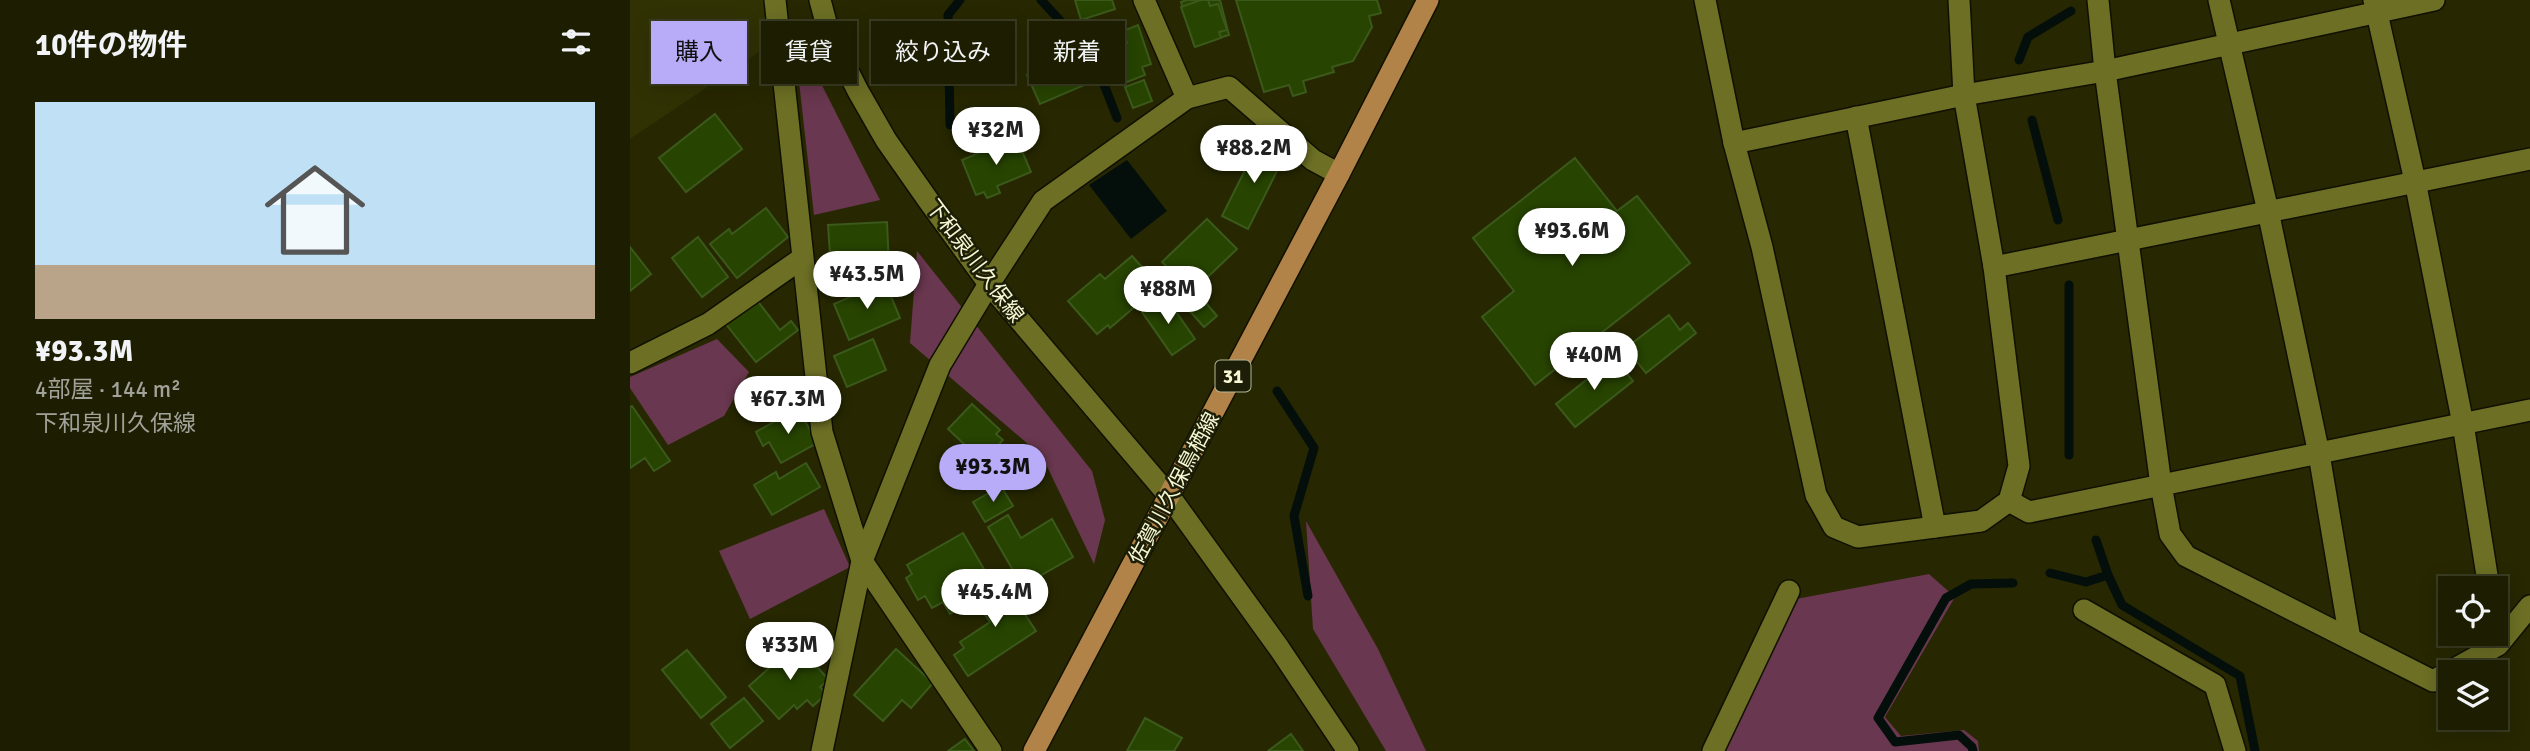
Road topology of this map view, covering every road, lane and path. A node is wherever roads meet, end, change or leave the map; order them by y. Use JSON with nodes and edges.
{"nodes":[{"id":1,"x":775,"y":0,"type":"edge"},
{"id":2,"x":820,"y":0,"type":"edge"},
{"id":3,"x":1143,"y":0,"type":"edge"},
{"id":4,"x":1428,"y":0,"type":"edge"},
{"id":5,"x":1706,"y":0,"type":"edge"},
{"id":6,"x":1959,"y":0,"type":"edge"},
{"id":7,"x":2098,"y":0,"type":"edge"},
{"id":8,"x":2219,"y":0,"type":"edge"},
{"id":9,"x":2434,"y":0,"type":"edge"},
{"id":10,"x":2376,"y":6,"type":"edge"},
{"id":11,"x":2229,"y":44,"type":"junction"},
{"id":12,"x":2105,"y":71,"type":"junction"},
{"id":13,"x":1964,"y":95,"type":"junction"},
{"id":14,"x":1187,"y":98,"type":"junction"},
{"id":15,"x":1856,"y":117,"type":"junction"},
{"id":16,"x":1734,"y":143,"type":"junction"},
{"id":17,"x":2530,"y":159,"type":"edge"},
{"id":18,"x":1339,"y":174,"type":"junction"},
{"id":19,"x":2415,"y":181,"type":"junction"},
{"id":20,"x":2268,"y":211,"type":"junction"},
{"id":21,"x":2128,"y":239,"type":"junction"},
{"id":22,"x":802,"y":259,"type":"junction"},
{"id":23,"x":1994,"y":267,"type":"junction"},
{"id":24,"x":989,"y":284,"type":"junction"},
{"id":25,"x":630,"y":363,"type":"edge"},
{"id":26,"x":2530,"y":410,"type":"edge"},
{"id":27,"x":2463,"y":424,"type":"junction"},
{"id":28,"x":2319,"y":454,"type":"junction"},
{"id":29,"x":2161,"y":485,"type":"junction"},
{"id":30,"x":1170,"y":497,"type":"junction"},
{"id":31,"x":2009,"y":501,"type":"junction"},
{"id":32,"x":1935,"y":527,"type":"junction"},
{"id":33,"x":862,"y":561,"type":"junction"},
{"id":34,"x":2487,"y":576,"type":"edge"},
{"id":35,"x":1789,"y":591,"type":"dead end"},
{"id":36,"x":2530,"y":606,"type":"edge"},
{"id":37,"x":2084,"y":610,"type":"dead end"},
{"id":38,"x":2508,"y":626,"type":"edge"},
{"id":39,"x":2350,"y":639,"type":"junction"},
{"id":40,"x":2483,"y":646,"type":"edge"},
{"id":41,"x":822,"y":751,"type":"edge"},
{"id":42,"x":991,"y":751,"type":"edge"},
{"id":43,"x":1034,"y":751,"type":"edge"},
{"id":44,"x":1348,"y":751,"type":"edge"},
{"id":45,"x":1713,"y":751,"type":"edge"},
{"id":46,"x":2235,"y":751,"type":"edge"}],
"edges":[{"from":1,"to":22,"type":"street"},
{"from":2,"to":24,"type":"street","name":"下和泉川久保線"},
{"from":3,"to":14,"type":"street"},
{"from":4,"to":18,"type":"main road","name":"佐賀川久保鳥栖線","number":"31"},
{"from":5,"to":16,"type":"street"},
{"from":6,"to":13,"type":"street"},
{"from":7,"to":12,"type":"street"},
{"from":8,"to":11,"type":"street"},
{"from":9,"to":10,"type":"street"},
{"from":10,"to":11,"type":"street"},
{"from":10,"to":19,"type":"street"},
{"from":11,"to":12,"type":"street"},
{"from":11,"to":20,"type":"street"},
{"from":12,"to":13,"type":"street"},
{"from":12,"to":21,"type":"street"},
{"from":13,"to":15,"type":"street"},
{"from":13,"to":23,"type":"street"},
{"from":14,"to":18,"type":"street"},
{"from":14,"to":24,"type":"street"},
{"from":15,"to":16,"type":"street"},
{"from":15,"to":32,"type":"street"},
{"from":16,"to":32,"type":"street"},
{"from":17,"to":19,"type":"street"},
{"from":18,"to":30,"type":"main road","name":"佐賀川久保鳥栖線","number":"31"},
{"from":19,"to":20,"type":"street"},
{"from":19,"to":27,"type":"street"},
{"from":20,"to":21,"type":"street"},
{"from":20,"to":28,"type":"street"},
{"from":21,"to":23,"type":"street"},
{"from":21,"to":29,"type":"street"},
{"from":22,"to":25,"type":"street"},
{"from":22,"to":33,"type":"street"},
{"from":23,"to":31,"type":"street"},
{"from":24,"to":30,"type":"street","name":"下和泉川久保線"},
{"from":24,"to":33,"type":"street"},
{"from":26,"to":27,"type":"street"},
{"from":27,"to":28,"type":"street"},
{"from":27,"to":34,"type":"street"},
{"from":28,"to":29,"type":"street"},
{"from":28,"to":39,"type":"street"},
{"from":29,"to":31,"type":"street"},
{"from":29,"to":39,"type":"street"},
{"from":30,"to":43,"type":"main road","name":"佐賀川久保鳥栖線","number":"31"},
{"from":30,"to":44,"type":"street","name":"下和泉川久保線"},
{"from":31,"to":32,"type":"street"},
{"from":33,"to":41,"type":"street"},
{"from":33,"to":42,"type":"street"},
{"from":35,"to":45,"type":"street"},
{"from":36,"to":38,"type":"street"},
{"from":37,"to":46,"type":"street"},
{"from":39,"to":40,"type":"street"}]}
